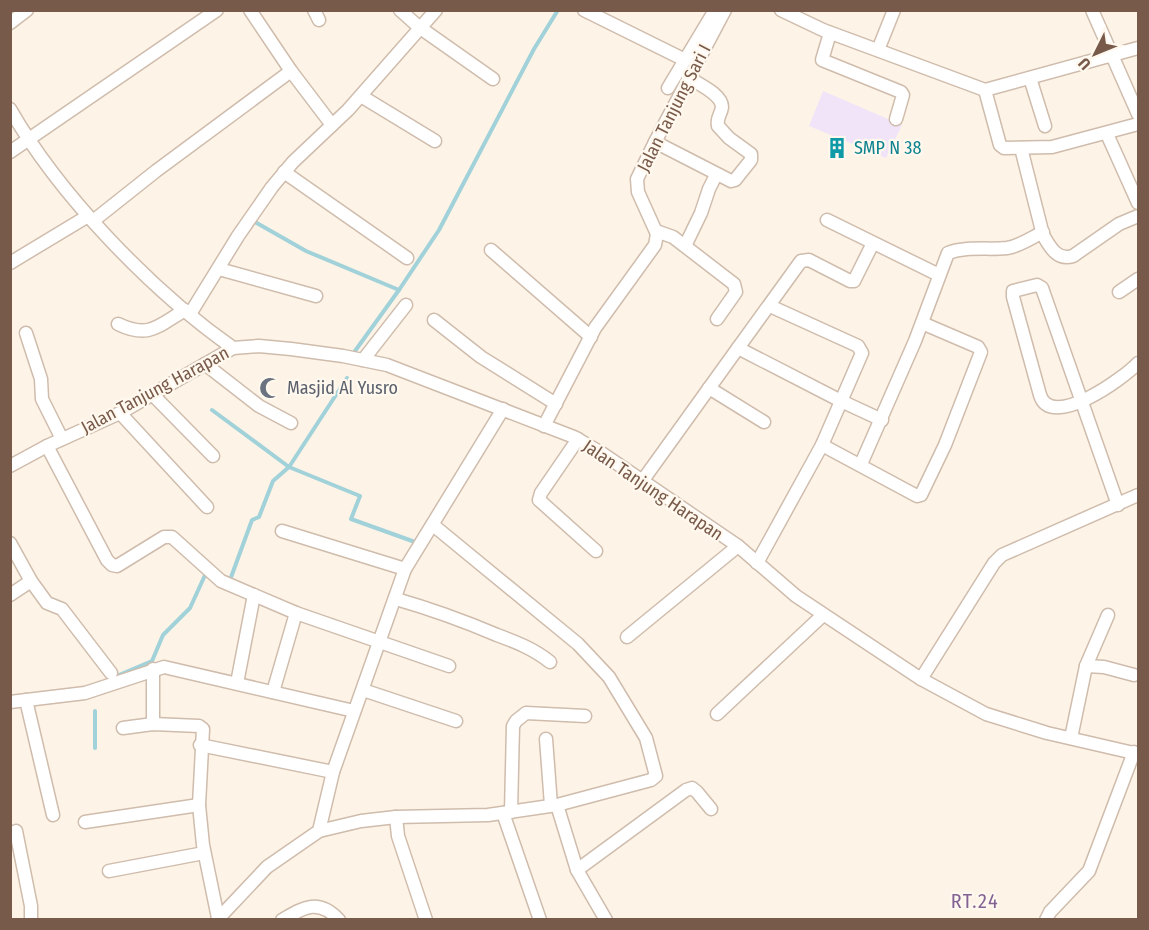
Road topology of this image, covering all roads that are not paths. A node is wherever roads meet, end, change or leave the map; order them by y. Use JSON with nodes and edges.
{"nodes":[{"id":1,"x":27,"y":10,"type":"edge"},
{"id":2,"x":217,"y":10,"type":"edge"},
{"id":3,"x":250,"y":10,"type":"edge"},
{"id":4,"x":400,"y":10,"type":"edge"},
{"id":5,"x":436,"y":10,"type":"edge"},
{"id":6,"x":584,"y":10,"type":"edge"},
{"id":7,"x":715,"y":10,"type":"edge"},
{"id":8,"x":725,"y":10,"type":"edge"},
{"id":9,"x":781,"y":10,"type":"edge"},
{"id":10,"x":894,"y":10,"type":"edge"},
{"id":11,"x":1092,"y":10,"type":"edge"},
{"id":12,"x":10,"y":23,"type":"edge"},
{"id":13,"x":419,"y":27,"type":"junction"},
{"id":14,"x":830,"y":33,"type":"junction"},
{"id":15,"x":1138,"y":48,"type":"edge"},
{"id":16,"x":878,"y":50,"type":"junction"},
{"id":17,"x":1113,"y":56,"type":"junction"},
{"id":18,"x":685,"y":60,"type":"junction"},
{"id":19,"x":291,"y":71,"type":"junction"},
{"id":20,"x":688,"y":77,"type":"junction"},
{"id":21,"x":1030,"y":78,"type":"junction"},
{"id":22,"x":493,"y":79,"type":"dead end"},
{"id":23,"x":668,"y":88,"type":"dead end"},
{"id":24,"x":985,"y":90,"type":"junction"},
{"id":25,"x":1134,"y":90,"type":"edge"},
{"id":26,"x":361,"y":96,"type":"junction"},
{"id":27,"x":10,"y":109,"type":"edge"},
{"id":28,"x":1138,"y":114,"type":"edge"},
{"id":29,"x":896,"y":119,"type":"dead end"},
{"id":30,"x":1138,"y":124,"type":"edge"},
{"id":31,"x":332,"y":125,"type":"junction"},
{"id":32,"x":1045,"y":126,"type":"dead end"},
{"id":33,"x":1107,"y":134,"type":"junction"},
{"id":34,"x":29,"y":139,"type":"junction"},
{"id":35,"x":435,"y":141,"type":"dead end"},
{"id":36,"x":655,"y":142,"type":"junction"},
{"id":37,"x":1021,"y":148,"type":"junction"},
{"id":38,"x":10,"y":152,"type":"edge"},
{"id":39,"x":284,"y":172,"type":"junction"},
{"id":40,"x":716,"y":175,"type":"junction"},
{"id":41,"x":1138,"y":203,"type":"edge"},
{"id":42,"x":1138,"y":216,"type":"edge"},
{"id":43,"x":91,"y":218,"type":"junction"},
{"id":44,"x":826,"y":220,"type":"dead end"},
{"id":45,"x":656,"y":231,"type":"junction"},
{"id":46,"x":1043,"y":232,"type":"junction"},
{"id":47,"x":873,"y":243,"type":"junction"},
{"id":48,"x":685,"y":246,"type":"junction"},
{"id":49,"x":491,"y":250,"type":"dead end"},
{"id":50,"x":407,"y":258,"type":"dead end"},
{"id":51,"x":10,"y":263,"type":"edge"},
{"id":52,"x":219,"y":269,"type":"junction"},
{"id":53,"x":939,"y":275,"type":"junction"},
{"id":54,"x":1138,"y":279,"type":"edge"},
{"id":55,"x":1119,"y":292,"type":"dead end"},
{"id":56,"x":316,"y":296,"type":"dead end"},
{"id":57,"x":405,"y":305,"type":"dead end"},
{"id":58,"x":770,"y":306,"type":"junction"},
{"id":59,"x":187,"y":312,"type":"junction"},
{"id":60,"x":717,"y":319,"type":"dead end"},
{"id":61,"x":434,"y":320,"type":"dead end"},
{"id":62,"x":922,"y":323,"type":"junction"},
{"id":63,"x":118,"y":324,"type":"dead end"},
{"id":64,"x":26,"y":333,"type":"dead end"},
{"id":65,"x":591,"y":337,"type":"junction"},
{"id":66,"x":233,"y":348,"type":"junction"},
{"id":67,"x":738,"y":348,"type":"junction"},
{"id":68,"x":363,"y":360,"type":"junction"},
{"id":69,"x":1138,"y":363,"type":"edge"},
{"id":70,"x":206,"y":364,"type":"junction"},
{"id":71,"x":709,"y":388,"type":"junction"},
{"id":72,"x":153,"y":394,"type":"junction"},
{"id":73,"x":841,"y":401,"type":"junction"},
{"id":74,"x":1081,"y":402,"type":"junction"},
{"id":75,"x":556,"y":404,"type":"junction"},
{"id":76,"x":503,"y":409,"type":"junction"},
{"id":77,"x":120,"y":413,"type":"junction"},
{"id":78,"x":882,"y":420,"type":"junction"},
{"id":79,"x":764,"y":422,"type":"dead end"},
{"id":80,"x":291,"y":423,"type":"dead end"},
{"id":81,"x":544,"y":426,"type":"junction"},
{"id":82,"x":62,"y":439,"type":"junction"},
{"id":83,"x":578,"y":439,"type":"junction"},
{"id":84,"x":822,"y":444,"type":"junction"},
{"id":85,"x":47,"y":446,"type":"junction"},
{"id":86,"x":213,"y":456,"type":"dead end"},
{"id":87,"x":861,"y":464,"type":"junction"},
{"id":88,"x":10,"y":466,"type":"edge"},
{"id":89,"x":643,"y":480,"type":"junction"},
{"id":90,"x":1138,"y":495,"type":"edge"},
{"id":91,"x":1118,"y":506,"type":"junction"},
{"id":92,"x":207,"y":507,"type":"dead end"},
{"id":93,"x":433,"y":525,"type":"junction"},
{"id":94,"x":282,"y":531,"type":"dead end"},
{"id":95,"x":10,"y":543,"type":"edge"},
{"id":96,"x":738,"y":546,"type":"junction"},
{"id":97,"x":596,"y":551,"type":"dead end"},
{"id":98,"x":758,"y":563,"type":"junction"},
{"id":99,"x":405,"y":569,"type":"junction"},
{"id":100,"x":31,"y":581,"type":"junction"},
{"id":101,"x":10,"y":595,"type":"edge"},
{"id":102,"x":254,"y":595,"type":"junction"},
{"id":103,"x":396,"y":599,"type":"junction"},
{"id":104,"x":296,"y":613,"type":"junction"},
{"id":105,"x":823,"y":615,"type":"junction"},
{"id":106,"x":1108,"y":615,"type":"dead end"},
{"id":107,"x":627,"y":637,"type":"dead end"},
{"id":108,"x":379,"y":642,"type":"junction"},
{"id":109,"x":550,"y":662,"type":"dead end"},
{"id":110,"x":449,"y":666,"type":"dead end"},
{"id":111,"x":1086,"y":666,"type":"junction"},
{"id":112,"x":153,"y":669,"type":"junction"},
{"id":113,"x":111,"y":673,"type":"dead end"},
{"id":114,"x":1134,"y":675,"type":"dead end"},
{"id":115,"x":921,"y":679,"type":"junction"},
{"id":116,"x":237,"y":683,"type":"junction"},
{"id":117,"x":363,"y":690,"type":"junction"},
{"id":118,"x":273,"y":692,"type":"junction"},
{"id":119,"x":26,"y":700,"type":"junction"},
{"id":120,"x":10,"y":702,"type":"edge"},
{"id":121,"x":354,"y":711,"type":"junction"},
{"id":122,"x":717,"y":714,"type":"dead end"},
{"id":123,"x":585,"y":716,"type":"dead end"},
{"id":124,"x":456,"y":721,"type":"dead end"},
{"id":125,"x":153,"y":724,"type":"junction"},
{"id":126,"x":123,"y":728,"type":"dead end"},
{"id":127,"x":1071,"y":738,"type":"junction"},
{"id":128,"x":546,"y":739,"type":"dead end"},
{"id":129,"x":200,"y":746,"type":"junction"},
{"id":130,"x":1136,"y":753,"type":"edge"},
{"id":131,"x":333,"y":772,"type":"junction"},
{"id":132,"x":199,"y":805,"type":"junction"},
{"id":133,"x":554,"y":805,"type":"junction"},
{"id":134,"x":711,"y":809,"type":"dead end"},
{"id":135,"x":507,"y":813,"type":"junction"},
{"id":136,"x":53,"y":815,"type":"dead end"},
{"id":137,"x":396,"y":816,"type":"junction"},
{"id":138,"x":85,"y":822,"type":"dead end"},
{"id":139,"x":16,"y":831,"type":"dead end"},
{"id":140,"x":319,"y":831,"type":"junction"},
{"id":141,"x":204,"y":853,"type":"junction"},
{"id":142,"x":577,"y":870,"type":"junction"},
{"id":143,"x":109,"y":871,"type":"dead end"},
{"id":144,"x":218,"y":919,"type":"edge"},
{"id":145,"x":31,"y":920,"type":"edge"},
{"id":146,"x":282,"y":920,"type":"edge"},
{"id":147,"x":339,"y":920,"type":"edge"},
{"id":148,"x":426,"y":920,"type":"edge"},
{"id":149,"x":540,"y":920,"type":"edge"},
{"id":150,"x":606,"y":920,"type":"edge"},
{"id":151,"x":1046,"y":920,"type":"edge"}],
"edges":[{"from":1,"to":12,"type":"street"},
{"from":2,"to":34,"type":"street"},
{"from":3,"to":19,"type":"street"},
{"from":4,"to":13,"type":"street"},
{"from":5,"to":13,"type":"street"},
{"from":6,"to":18,"type":"street"},
{"from":7,"to":18,"type":"street"},
{"from":8,"to":20,"type":"street","name":"Jalan Tanjung Sari I"},
{"from":9,"to":14,"type":"street"},
{"from":10,"to":16,"type":"street"},
{"from":11,"to":17,"type":"street"},
{"from":13,"to":22,"type":"street"},
{"from":13,"to":26,"type":"street"},
{"from":14,"to":16,"type":"street"},
{"from":14,"to":29,"type":"street"},
{"from":15,"to":17,"type":"street"},
{"from":16,"to":24,"type":"street"},
{"from":17,"to":21,"type":"street"},
{"from":17,"to":25,"type":"street"},
{"from":18,"to":23,"type":"street"},
{"from":19,"to":31,"type":"street"},
{"from":19,"to":43,"type":"street"},
{"from":20,"to":36,"type":"street","name":"Jalan Tanjung Sari I"},
{"from":20,"to":40,"type":"street"},
{"from":21,"to":24,"type":"street"},
{"from":21,"to":32,"type":"street"},
{"from":24,"to":37,"type":"street"},
{"from":25,"to":28,"type":"street"},
{"from":26,"to":31,"type":"street"},
{"from":26,"to":35,"type":"street"},
{"from":27,"to":34,"type":"street"},
{"from":30,"to":33,"type":"street"},
{"from":31,"to":39,"type":"street"},
{"from":33,"to":37,"type":"street"},
{"from":33,"to":41,"type":"street"},
{"from":34,"to":38,"type":"street"},
{"from":34,"to":43,"type":"street"},
{"from":36,"to":40,"type":"street"},
{"from":36,"to":45,"type":"street","name":"Jalan Tanjung Sari I"},
{"from":37,"to":46,"type":"street"},
{"from":39,"to":50,"type":"street"},
{"from":39,"to":52,"type":"street"},
{"from":40,"to":48,"type":"street"},
{"from":42,"to":46,"type":"street"},
{"from":43,"to":51,"type":"street"},
{"from":43,"to":59,"type":"street"},
{"from":44,"to":47,"type":"street"},
{"from":45,"to":48,"type":"street"},
{"from":45,"to":65,"type":"street"},
{"from":46,"to":53,"type":"street"},
{"from":47,"to":53,"type":"street"},
{"from":47,"to":58,"type":"street"},
{"from":48,"to":60,"type":"street"},
{"from":49,"to":65,"type":"street"},
{"from":52,"to":56,"type":"street"},
{"from":52,"to":59,"type":"street"},
{"from":53,"to":62,"type":"street"},
{"from":54,"to":55,"type":"street"},
{"from":57,"to":68,"type":"street"},
{"from":58,"to":67,"type":"street"},
{"from":58,"to":73,"type":"street"},
{"from":59,"to":63,"type":"street"},
{"from":59,"to":66,"type":"street"},
{"from":61,"to":75,"type":"street"},
{"from":62,"to":78,"type":"street"},
{"from":62,"to":87,"type":"street"},
{"from":64,"to":82,"type":"street"},
{"from":65,"to":75,"type":"street"},
{"from":66,"to":68,"type":"street","name":"Jalan Tanjung Harapan"},
{"from":66,"to":70,"type":"street","name":"Jalan Tanjung Harapan"},
{"from":67,"to":71,"type":"street"},
{"from":67,"to":73,"type":"street"},
{"from":68,"to":76,"type":"street","name":"Jalan Tanjung Harapan"},
{"from":69,"to":74,"type":"street"},
{"from":70,"to":72,"type":"street","name":"Jalan Tanjung Harapan"},
{"from":70,"to":80,"type":"street"},
{"from":71,"to":79,"type":"street"},
{"from":71,"to":89,"type":"street"},
{"from":72,"to":77,"type":"street","name":"Jalan Tanjung Harapan"},
{"from":72,"to":86,"type":"street"},
{"from":73,"to":78,"type":"street"},
{"from":73,"to":84,"type":"street"},
{"from":74,"to":74,"type":"street"},
{"from":74,"to":91,"type":"street"},
{"from":75,"to":81,"type":"street"},
{"from":76,"to":81,"type":"street","name":"Jalan Tanjung Harapan"},
{"from":76,"to":93,"type":"street"},
{"from":77,"to":82,"type":"street","name":"Jalan Tanjung Harapan"},
{"from":77,"to":92,"type":"street"},
{"from":78,"to":87,"type":"street"},
{"from":81,"to":83,"type":"street","name":"Jalan Tanjung Harapan"},
{"from":82,"to":85,"type":"street","name":"Jalan Tanjung Harapan"},
{"from":83,"to":89,"type":"street","name":"Jalan Tanjung Harapan"},
{"from":83,"to":97,"type":"street"},
{"from":84,"to":87,"type":"street"},
{"from":84,"to":98,"type":"street"},
{"from":85,"to":88,"type":"street","name":"Jalan Tanjung Harapan"},
{"from":85,"to":102,"type":"street"},
{"from":89,"to":96,"type":"street","name":"Jalan Tanjung Harapan"},
{"from":90,"to":91,"type":"street"},
{"from":91,"to":115,"type":"street"},
{"from":93,"to":99,"type":"street"},
{"from":93,"to":133,"type":"street"},
{"from":94,"to":99,"type":"street"},
{"from":95,"to":100,"type":"street"},
{"from":96,"to":98,"type":"street","name":"Jalan Tanjung Harapan"},
{"from":96,"to":107,"type":"street"},
{"from":98,"to":105,"type":"street","name":"Jalan Tanjung Harapan"},
{"from":99,"to":103,"type":"street"},
{"from":100,"to":101,"type":"street"},
{"from":100,"to":113,"type":"street"},
{"from":102,"to":104,"type":"street"},
{"from":102,"to":116,"type":"street"},
{"from":103,"to":108,"type":"street"},
{"from":103,"to":109,"type":"street"},
{"from":104,"to":108,"type":"street"},
{"from":104,"to":118,"type":"street"},
{"from":105,"to":115,"type":"street","name":"Jalan Tanjung Harapan"},
{"from":105,"to":122,"type":"street"},
{"from":106,"to":111,"type":"street"},
{"from":108,"to":110,"type":"street"},
{"from":108,"to":117,"type":"street"},
{"from":111,"to":114,"type":"street"},
{"from":111,"to":127,"type":"street"},
{"from":112,"to":116,"type":"street"},
{"from":112,"to":119,"type":"street"},
{"from":112,"to":125,"type":"street"},
{"from":115,"to":127,"type":"street","name":"Jalan Tanjung Harapan"},
{"from":116,"to":118,"type":"street"},
{"from":117,"to":121,"type":"street"},
{"from":117,"to":124,"type":"street"},
{"from":118,"to":121,"type":"street"},
{"from":119,"to":120,"type":"street"},
{"from":119,"to":136,"type":"street"},
{"from":121,"to":131,"type":"street"},
{"from":123,"to":135,"type":"street"},
{"from":125,"to":126,"type":"street"},
{"from":125,"to":129,"type":"street"},
{"from":127,"to":130,"type":"street","name":"Jalan Tanjung Harapan"},
{"from":128,"to":133,"type":"street"},
{"from":129,"to":131,"type":"street"},
{"from":129,"to":132,"type":"street"},
{"from":130,"to":151,"type":"street"},
{"from":131,"to":140,"type":"street"},
{"from":132,"to":138,"type":"street"},
{"from":132,"to":141,"type":"street"},
{"from":133,"to":135,"type":"street"},
{"from":133,"to":142,"type":"street"},
{"from":134,"to":142,"type":"street"},
{"from":135,"to":137,"type":"street"},
{"from":135,"to":149,"type":"street"},
{"from":137,"to":140,"type":"street"},
{"from":137,"to":148,"type":"street"},
{"from":139,"to":145,"type":"street"},
{"from":140,"to":144,"type":"street"},
{"from":141,"to":143,"type":"street"},
{"from":141,"to":144,"type":"street"},
{"from":142,"to":150,"type":"street"},
{"from":146,"to":147,"type":"street"}]}
